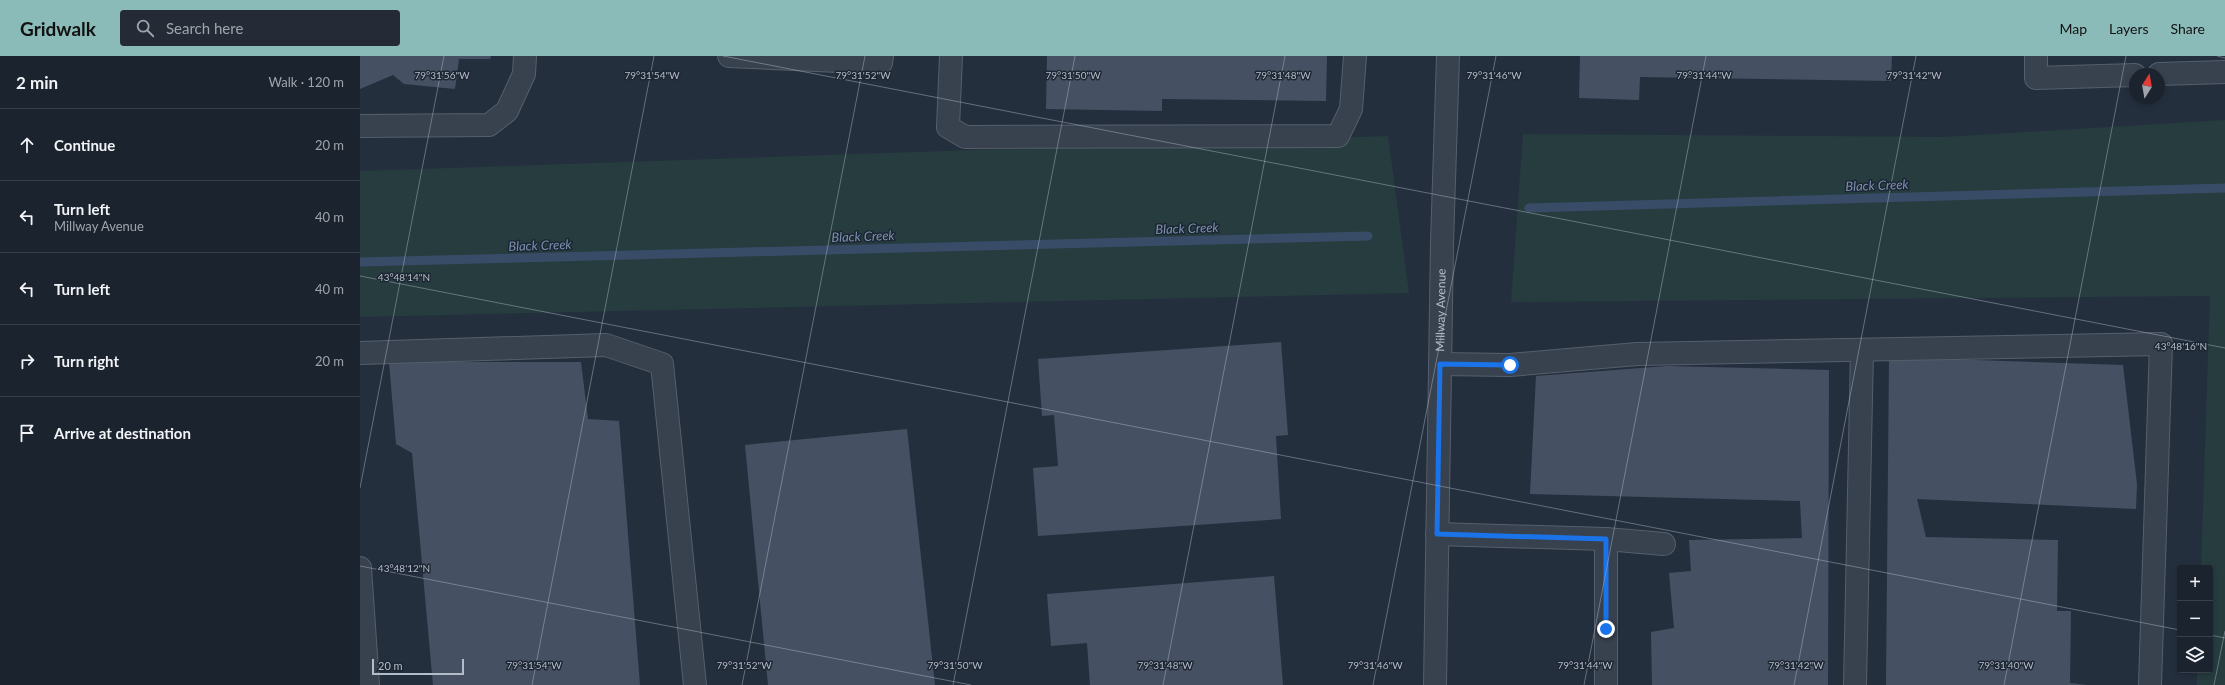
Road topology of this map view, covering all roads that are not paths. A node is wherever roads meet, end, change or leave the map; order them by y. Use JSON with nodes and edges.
{"nodes":[{"id":1,"x":525,"y":56,"type":"edge"},
{"id":2,"x":729,"y":56,"type":"edge"},
{"id":3,"x":882,"y":56,"type":"edge"},
{"id":4,"x":951,"y":56,"type":"edge"},
{"id":5,"x":1354,"y":56,"type":"edge"},
{"id":6,"x":1448,"y":56,"type":"edge"},
{"id":7,"x":2036,"y":56,"type":"edge"},
{"id":8,"x":2225,"y":72,"type":"edge"},
{"id":9,"x":2165,"y":74,"type":"edge"},
{"id":10,"x":2129,"y":75,"type":"edge"},
{"id":11,"x":360,"y":126,"type":"edge"},
{"id":12,"x":1862,"y":350,"type":"junction"},
{"id":13,"x":360,"y":353,"type":"edge"},
{"id":14,"x":1440,"y":364,"type":"junction"},
{"id":15,"x":1437,"y":534,"type":"junction"},
{"id":16,"x":1606,"y":539,"type":"junction"},
{"id":17,"x":1664,"y":544,"type":"dead end"},
{"id":18,"x":360,"y":568,"type":"edge"},
{"id":19,"x":368,"y":685,"type":"edge"},
{"id":20,"x":695,"y":685,"type":"edge"},
{"id":21,"x":1435,"y":685,"type":"edge"},
{"id":22,"x":1606,"y":685,"type":"edge"},
{"id":23,"x":1855,"y":685,"type":"edge"},
{"id":24,"x":2150,"y":685,"type":"edge"}],
"edges":[{"from":1,"to":11,"type":"street"},
{"from":2,"to":3,"type":"street"},
{"from":4,"to":5,"type":"street"},
{"from":6,"to":14,"type":"street","name":"Millway Avenue"},
{"from":7,"to":10,"type":"street"},
{"from":8,"to":9,"type":"street"},
{"from":12,"to":14,"type":"street"},
{"from":12,"to":23,"type":"street"},
{"from":12,"to":24,"type":"street"},
{"from":13,"to":20,"type":"street"},
{"from":14,"to":15,"type":"street","name":"Millway Avenue"},
{"from":15,"to":16,"type":"street"},
{"from":15,"to":21,"type":"street","name":"Millway Avenue"},
{"from":16,"to":17,"type":"street"},
{"from":16,"to":22,"type":"street"},
{"from":18,"to":19,"type":"street"}]}
